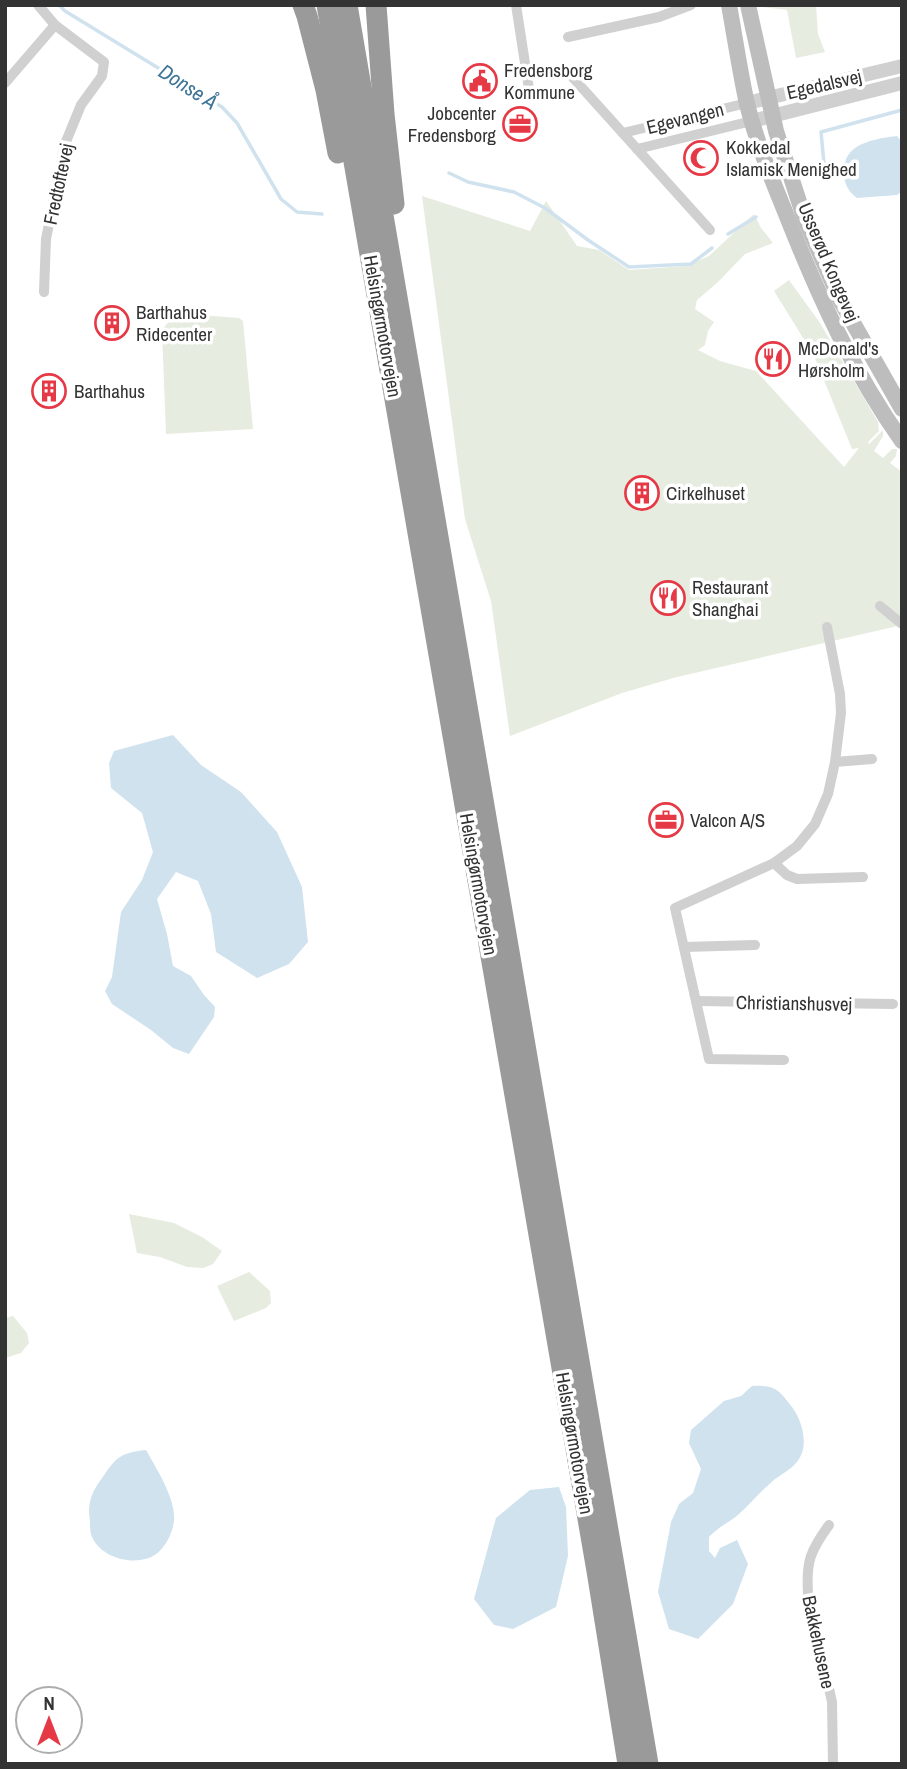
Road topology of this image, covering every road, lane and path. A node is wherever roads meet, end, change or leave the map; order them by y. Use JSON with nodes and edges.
{"nodes":[{"id":1,"x":38,"y":5,"type":"edge"},
{"id":2,"x":303,"y":5,"type":"edge"},
{"id":3,"x":327,"y":5,"type":"edge"},
{"id":4,"x":347,"y":5,"type":"edge"},
{"id":5,"x":376,"y":5,"type":"edge"},
{"id":6,"x":516,"y":5,"type":"edge"},
{"id":7,"x":691,"y":5,"type":"edge"},
{"id":8,"x":729,"y":5,"type":"edge"},
{"id":9,"x":748,"y":5,"type":"edge"},
{"id":10,"x":55,"y":25,"type":"junction"},
{"id":11,"x":568,"y":37,"type":"dead end"},
{"id":12,"x":902,"y":66,"type":"edge"},
{"id":13,"x":566,"y":70,"type":"dead end"},
{"id":14,"x":5,"y":83,"type":"edge"},
{"id":15,"x":902,"y":83,"type":"edge"},
{"id":16,"x":528,"y":89,"type":"dead end"},
{"id":17,"x":767,"y":97,"type":"junction"},
{"id":18,"x":747,"y":103,"type":"junction"},
{"id":19,"x":772,"y":116,"type":"junction"},
{"id":20,"x":752,"y":121,"type":"junction"},
{"id":21,"x":623,"y":133,"type":"junction"},
{"id":22,"x":637,"y":149,"type":"junction"},
{"id":23,"x":710,"y":230,"type":"dead end"},
{"id":24,"x":44,"y":292,"type":"dead end"},
{"id":25,"x":405,"y":342,"type":"junction"},
{"id":26,"x":902,"y":408,"type":"edge"},
{"id":27,"x":397,"y":411,"type":"junction"},
{"id":28,"x":902,"y":441,"type":"edge"},
{"id":29,"x":880,"y":607,"type":"dead end"},
{"id":30,"x":902,"y":624,"type":"edge"},
{"id":31,"x":827,"y":628,"type":"dead end"},
{"id":32,"x":872,"y":759,"type":"dead end"},
{"id":33,"x":835,"y":762,"type":"junction"},
{"id":34,"x":774,"y":863,"type":"junction"},
{"id":35,"x":863,"y":877,"type":"dead end"},
{"id":36,"x":755,"y":945,"type":"dead end"},
{"id":37,"x":684,"y":947,"type":"junction"},
{"id":38,"x":696,"y":1001,"type":"junction"},
{"id":39,"x":892,"y":1004,"type":"dead end"},
{"id":40,"x":784,"y":1060,"type":"dead end"},
{"id":41,"x":829,"y":1525,"type":"dead end"},
{"id":42,"x":628,"y":1764,"type":"edge"},
{"id":43,"x":648,"y":1764,"type":"edge"},
{"id":44,"x":833,"y":1764,"type":"edge"}],
"edges":[{"from":1,"to":10,"type":"street","name":"Fredtoftevej"},
{"from":2,"to":27,"type":"highway"},
{"from":3,"to":27,"type":"highway","name":"Helsingørmotorvejen"},
{"from":4,"to":25,"type":"highway","name":"Helsingørmotorvejen"},
{"from":5,"to":25,"type":"highway"},
{"from":6,"to":16,"type":"street"},
{"from":7,"to":11,"type":"street"},
{"from":8,"to":18,"type":"main road","name":"Usserød Kongevej"},
{"from":9,"to":17,"type":"main road","name":"Usserød Kongevej"},
{"from":10,"to":14,"type":"street"},
{"from":10,"to":24,"type":"street","name":"Fredtoftevej"},
{"from":12,"to":17,"type":"street","name":"Egedalsvej"},
{"from":13,"to":21,"type":"street","name":"Egevangen"},
{"from":15,"to":19,"type":"street","name":"Egedalsvej"},
{"from":17,"to":18,"type":"street","name":"Egedalsvej"},
{"from":17,"to":19,"type":"main road","name":"Usserød Kongevej"},
{"from":18,"to":20,"type":"main road","name":"Usserød Kongevej"},
{"from":18,"to":21,"type":"street","name":"Egevangen"},
{"from":19,"to":20,"type":"street","name":"Egedalsvej"},
{"from":19,"to":26,"type":"main road","name":"Usserød Kongevej"},
{"from":20,"to":22,"type":"street","name":"Egevangen"},
{"from":20,"to":28,"type":"main road","name":"Usserød Kongevej"},
{"from":21,"to":22,"type":"street","name":"Egevangen"},
{"from":22,"to":23,"type":"street","name":"Egevangen"},
{"from":25,"to":43,"type":"highway","name":"Helsingørmotorvejen"},
{"from":27,"to":42,"type":"highway","name":"Helsingørmotorvejen"},
{"from":29,"to":30,"type":"street"},
{"from":31,"to":33,"type":"street"},
{"from":32,"to":33,"type":"street"},
{"from":33,"to":34,"type":"street"},
{"from":34,"to":35,"type":"street"},
{"from":34,"to":37,"type":"street"},
{"from":36,"to":37,"type":"street"},
{"from":37,"to":38,"type":"street"},
{"from":38,"to":39,"type":"street","name":"Christianshusvej"},
{"from":38,"to":40,"type":"street"},
{"from":41,"to":44,"type":"street","name":"Bakkehusene"}]}
